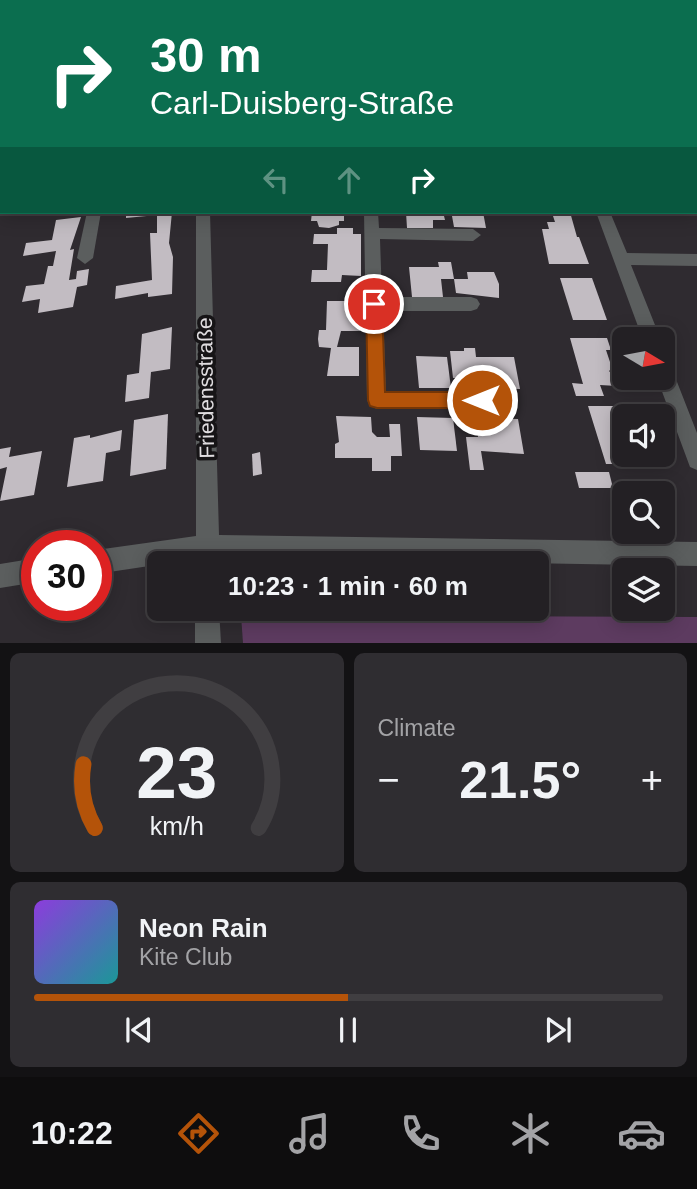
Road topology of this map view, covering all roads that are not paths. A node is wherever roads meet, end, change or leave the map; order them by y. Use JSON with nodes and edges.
{"nodes":[{"id":1,"x":94,"y":214,"type":"edge"},
{"id":2,"x":203,"y":214,"type":"edge"},
{"id":3,"x":371,"y":214,"type":"edge"},
{"id":4,"x":604,"y":214,"type":"edge"},
{"id":5,"x":372,"y":233,"type":"junction"},
{"id":6,"x":472,"y":235,"type":"dead end"},
{"id":7,"x":85,"y":258,"type":"dead end"},
{"id":8,"x":622,"y":259,"type":"junction"},
{"id":9,"x":697,"y":260,"type":"edge"},
{"id":10,"x":374,"y":304,"type":"junction"},
{"id":11,"x":471,"y":304,"type":"dead end"},
{"id":12,"x":647,"y":327,"type":"edge"},
{"id":13,"x":671,"y":390,"type":"edge"},
{"id":14,"x":508,"y":400,"type":"dead end"},
{"id":15,"x":697,"y":460,"type":"edge"},
{"id":16,"x":208,"y":551,"type":"edge"},
{"id":17,"x":549,"y":554,"type":"edge"},
{"id":18,"x":697,"y":554,"type":"edge"},
{"id":19,"x":147,"y":559,"type":"edge"},
{"id":20,"x":112,"y":561,"type":"edge"},
{"id":21,"x":21,"y":573,"type":"edge"},
{"id":22,"x":0,"y":576,"type":"edge"},
{"id":23,"x":207,"y":621,"type":"edge"},
{"id":24,"x":208,"y":643,"type":"edge"}],
"edges":[{"from":1,"to":7,"type":"street"},
{"from":2,"to":16,"type":"street","name":"Friedensstraße"},
{"from":3,"to":5,"type":"street"},
{"from":4,"to":8,"type":"street"},
{"from":5,"to":6,"type":"street"},
{"from":5,"to":10,"type":"street"},
{"from":8,"to":9,"type":"street"},
{"from":8,"to":12,"type":"street"},
{"from":10,"to":11,"type":"street"},
{"from":10,"to":14,"type":"street"},
{"from":13,"to":15,"type":"street"},
{"from":17,"to":18,"type":"street"},
{"from":19,"to":20,"type":"street"},
{"from":21,"to":22,"type":"street"},
{"from":23,"to":24,"type":"street"}]}
